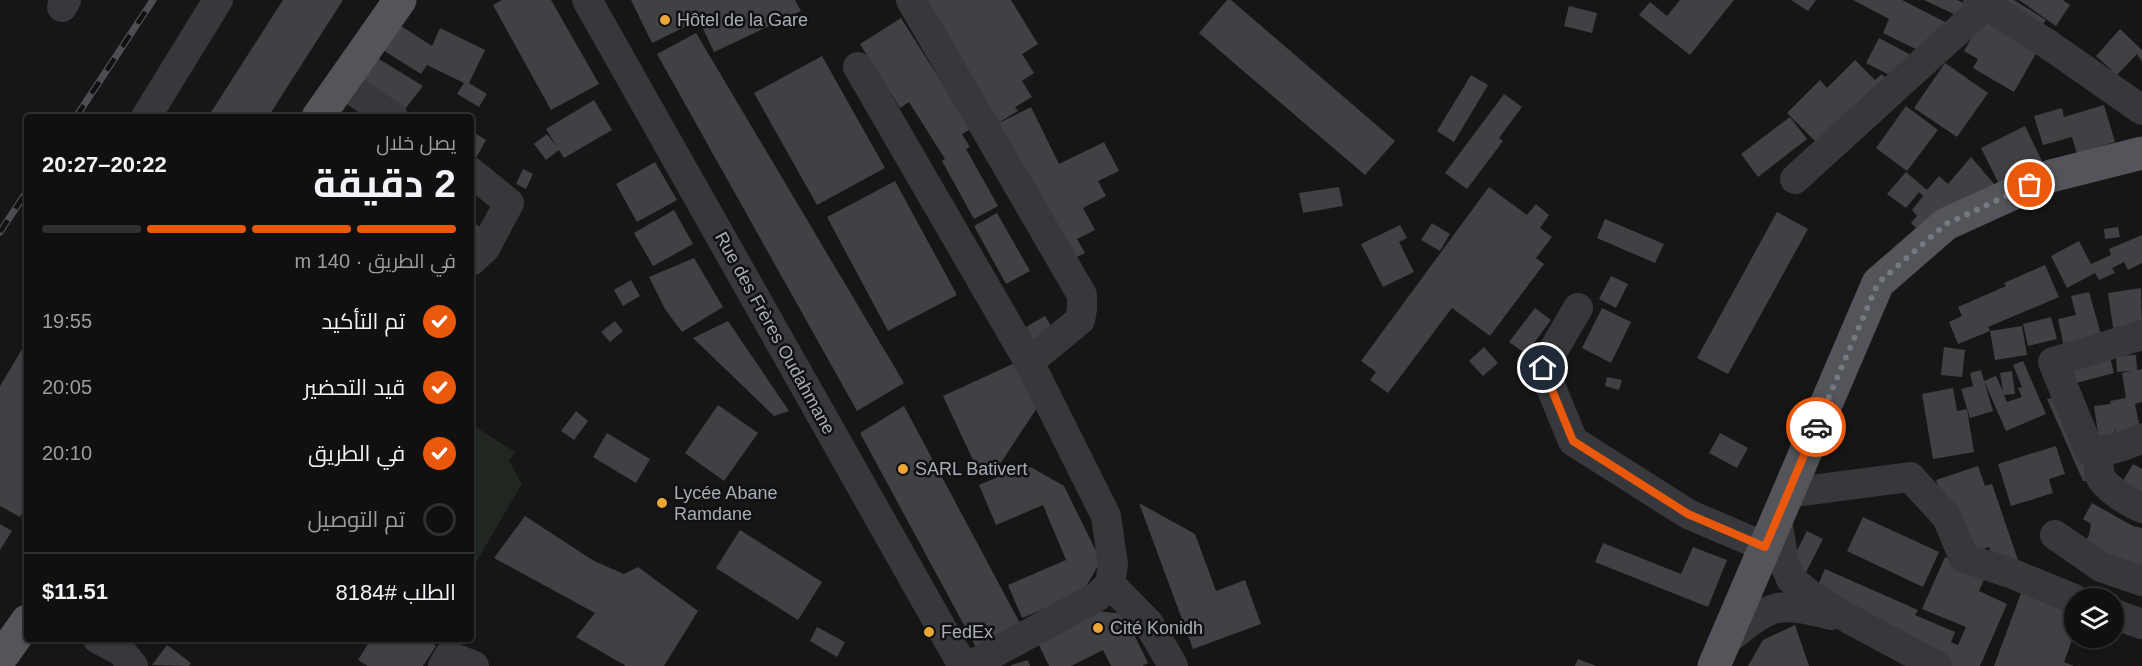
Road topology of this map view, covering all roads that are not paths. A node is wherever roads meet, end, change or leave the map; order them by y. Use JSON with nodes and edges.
{"nodes":[{"id":1,"x":218,"y":0,"type":"edge"},
{"id":2,"x":400,"y":0,"type":"edge"},
{"id":3,"x":588,"y":0,"type":"edge"},
{"id":4,"x":911,"y":0,"type":"edge"},
{"id":5,"x":1984,"y":2,"type":"edge"},
{"id":6,"x":858,"y":67,"type":"dead end"},
{"id":7,"x":342,"y":83,"type":"junction"},
{"id":8,"x":2142,"y":110,"type":"edge"},
{"id":9,"x":148,"y":114,"type":"edge"},
{"id":10,"x":320,"y":114,"type":"edge"},
{"id":11,"x":388,"y":114,"type":"edge"},
{"id":12,"x":2142,"y":153,"type":"edge"},
{"id":13,"x":474,"y":174,"type":"edge"},
{"id":14,"x":1796,"y":179,"type":"dead end"},
{"id":15,"x":474,"y":258,"type":"edge"},
{"id":16,"x":1578,"y":308,"type":"dead end"},
{"id":17,"x":2142,"y":334,"type":"edge"},
{"id":18,"x":1029,"y":362,"type":"junction"},
{"id":19,"x":2142,"y":438,"type":"edge"},
{"id":20,"x":2098,"y":451,"type":"junction"},
{"id":21,"x":2142,"y":508,"type":"edge"},
{"id":22,"x":1778,"y":517,"type":"junction"},
{"id":23,"x":2055,"y":535,"type":"dead end"},
{"id":24,"x":2142,"y":581,"type":"edge"},
{"id":25,"x":1110,"y":584,"type":"junction"},
{"id":26,"x":2064,"y":596,"type":"edge"},
{"id":27,"x":2124,"y":618,"type":"edge"},
{"id":28,"x":1851,"y":620,"type":"junction"},
{"id":29,"x":2142,"y":624,"type":"edge"},
{"id":30,"x":24,"y":625,"type":"edge"},
{"id":31,"x":104,"y":642,"type":"edge"},
{"id":32,"x":1719,"y":654,"type":"edge"},
{"id":33,"x":0,"y":659,"type":"edge"},
{"id":34,"x":133,"y":666,"type":"edge"},
{"id":35,"x":442,"y":666,"type":"edge"},
{"id":36,"x":474,"y":666,"type":"edge"},
{"id":37,"x":963,"y":666,"type":"edge"},
{"id":38,"x":970,"y":666,"type":"edge"},
{"id":39,"x":1173,"y":666,"type":"edge"},
{"id":40,"x":1937,"y":666,"type":"edge"}],
"edges":[{"from":1,"to":9,"type":"street"},
{"from":2,"to":7,"type":"main road"},
{"from":3,"to":37,"type":"street","name":"Rue des Frères Oudahmane"},
{"from":4,"to":18,"type":"street"},
{"from":5,"to":8,"type":"street"},
{"from":5,"to":14,"type":"street"},
{"from":6,"to":18,"type":"street"},
{"from":7,"to":10,"type":"main road"},
{"from":7,"to":11,"type":"street"},
{"from":12,"to":22,"type":"main road"},
{"from":13,"to":15,"type":"street"},
{"from":16,"to":22,"type":"street"},
{"from":17,"to":20,"type":"street"},
{"from":18,"to":25,"type":"street"},
{"from":19,"to":20,"type":"street"},
{"from":20,"to":21,"type":"street"},
{"from":22,"to":26,"type":"street"},
{"from":22,"to":28,"type":"street"},
{"from":22,"to":32,"type":"main road"},
{"from":23,"to":24,"type":"street"},
{"from":25,"to":38,"type":"street"},
{"from":25,"to":39,"type":"street"},
{"from":27,"to":29,"type":"street"},
{"from":28,"to":32,"type":"street"},
{"from":28,"to":40,"type":"street"},
{"from":30,"to":33,"type":"main road"},
{"from":31,"to":34,"type":"street"},
{"from":35,"to":36,"type":"street"}]}
